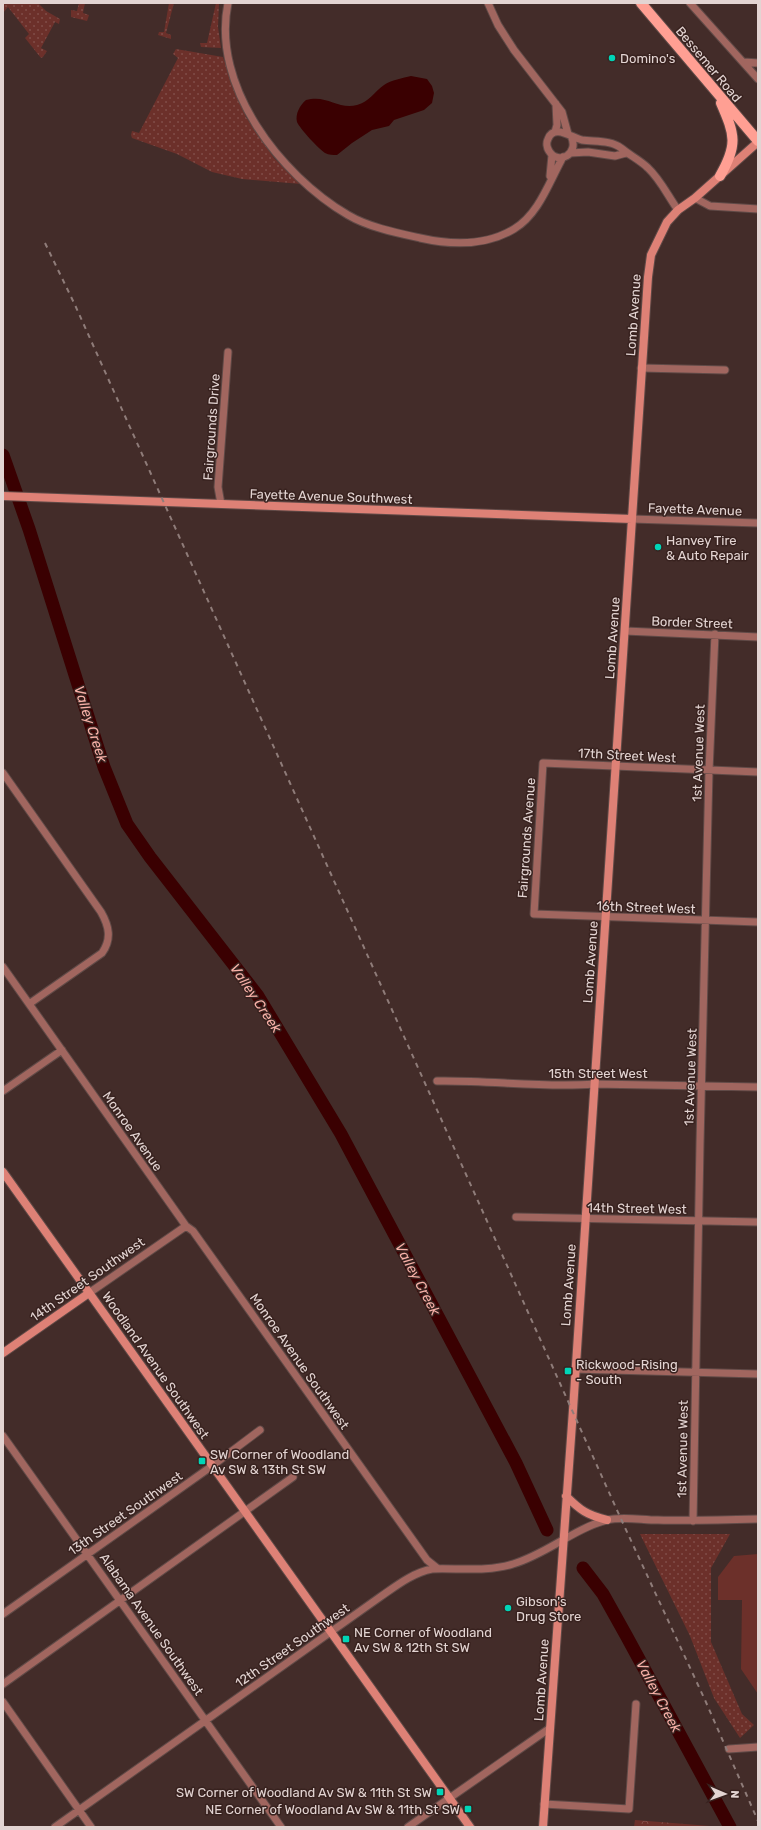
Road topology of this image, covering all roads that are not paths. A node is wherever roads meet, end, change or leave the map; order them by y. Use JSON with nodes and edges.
{"nodes":[{"id":1,"x":228,"y":3,"type":"edge"},
{"id":2,"x":233,"y":3,"type":"edge"},
{"id":3,"x":488,"y":3,"type":"edge"},
{"id":4,"x":641,"y":3,"type":"edge"},
{"id":5,"x":690,"y":3,"type":"edge"},
{"id":6,"x":225,"y":18,"type":"junction"},
{"id":7,"x":744,"y":62,"type":"junction"},
{"id":8,"x":758,"y":63,"type":"edge"},
{"id":9,"x":758,"y":79,"type":"edge"},
{"id":10,"x":716,"y":92,"type":"junction"},
{"id":11,"x":556,"y":104,"type":"junction"},
{"id":12,"x":555,"y":132,"type":"junction"},
{"id":13,"x":569,"y":135,"type":"junction"},
{"id":14,"x":758,"y":142,"type":"edge"},
{"id":15,"x":570,"y":153,"type":"junction"},
{"id":16,"x":626,"y":153,"type":"junction"},
{"id":17,"x":552,"y":155,"type":"junction"},
{"id":18,"x":563,"y":157,"type":"junction"},
{"id":19,"x":720,"y":176,"type":"junction"},
{"id":20,"x":548,"y":186,"type":"junction"},
{"id":21,"x":695,"y":198,"type":"junction"},
{"id":22,"x":758,"y":209,"type":"edge"},
{"id":23,"x":678,"y":210,"type":"junction"},
{"id":24,"x":228,"y":352,"type":"dead end"},
{"id":25,"x":641,"y":368,"type":"junction"},
{"id":26,"x":725,"y":370,"type":"dead end"},
{"id":27,"x":3,"y":496,"type":"edge"},
{"id":28,"x":221,"y":504,"type":"junction"},
{"id":29,"x":632,"y":519,"type":"junction"},
{"id":30,"x":758,"y":523,"type":"edge"},
{"id":31,"x":625,"y":631,"type":"junction"},
{"id":32,"x":715,"y":634,"type":"junction"},
{"id":33,"x":758,"y":637,"type":"edge"},
{"id":34,"x":543,"y":763,"type":"joint"},
{"id":35,"x":615,"y":766,"type":"junction"},
{"id":36,"x":709,"y":771,"type":"junction"},
{"id":37,"x":758,"y":772,"type":"edge"},
{"id":38,"x":3,"y":774,"type":"edge"},
{"id":39,"x":534,"y":914,"type":"joint"},
{"id":40,"x":605,"y":918,"type":"junction"},
{"id":41,"x":706,"y":920,"type":"junction"},
{"id":42,"x":758,"y":922,"type":"edge"},
{"id":43,"x":3,"y":967,"type":"edge"},
{"id":44,"x":29,"y":1004,"type":"junction"},
{"id":45,"x":62,"y":1050,"type":"junction"},
{"id":46,"x":438,"y":1081,"type":"dead end"},
{"id":47,"x":594,"y":1084,"type":"junction"},
{"id":48,"x":702,"y":1086,"type":"junction"},
{"id":49,"x":758,"y":1087,"type":"edge"},
{"id":50,"x":3,"y":1091,"type":"edge"},
{"id":51,"x":3,"y":1172,"type":"edge"},
{"id":52,"x":516,"y":1216,"type":"dead end"},
{"id":53,"x":585,"y":1219,"type":"junction"},
{"id":54,"x":698,"y":1221,"type":"junction"},
{"id":55,"x":758,"y":1222,"type":"edge"},
{"id":56,"x":186,"y":1226,"type":"junction"},
{"id":57,"x":89,"y":1292,"type":"junction"},
{"id":58,"x":3,"y":1353,"type":"edge"},
{"id":59,"x":574,"y":1369,"type":"junction"},
{"id":60,"x":695,"y":1371,"type":"junction"},
{"id":61,"x":758,"y":1374,"type":"edge"},
{"id":62,"x":260,"y":1430,"type":"dead end"},
{"id":63,"x":3,"y":1436,"type":"edge"},
{"id":64,"x":212,"y":1466,"type":"junction"},
{"id":65,"x":293,"y":1476,"type":"dead end"},
{"id":66,"x":566,"y":1496,"type":"junction"},
{"id":67,"x":245,"y":1510,"type":"junction"},
{"id":68,"x":758,"y":1519,"type":"edge"},
{"id":69,"x":607,"y":1520,"type":"junction"},
{"id":70,"x":693,"y":1520,"type":"junction"},
{"id":71,"x":564,"y":1538,"type":"junction"},
{"id":72,"x":88,"y":1554,"type":"junction"},
{"id":73,"x":438,"y":1568,"type":"junction"},
{"id":74,"x":121,"y":1600,"type":"junction"},
{"id":75,"x":3,"y":1614,"type":"edge"},
{"id":76,"x":331,"y":1632,"type":"junction"},
{"id":77,"x":3,"y":1684,"type":"edge"},
{"id":78,"x":3,"y":1702,"type":"edge"},
{"id":79,"x":636,"y":1704,"type":"dead end"},
{"id":80,"x":206,"y":1721,"type":"junction"},
{"id":81,"x":550,"y":1728,"type":"junction"},
{"id":82,"x":758,"y":1747,"type":"edge"},
{"id":83,"x":729,"y":1749,"type":"dead end"},
{"id":84,"x":449,"y":1798,"type":"junction"},
{"id":85,"x":544,"y":1804,"type":"junction"},
{"id":86,"x":79,"y":1810,"type":"junction"},
{"id":87,"x":55,"y":1827,"type":"edge"},
{"id":88,"x":91,"y":1827,"type":"edge"},
{"id":89,"x":281,"y":1827,"type":"edge"},
{"id":90,"x":408,"y":1827,"type":"edge"},
{"id":91,"x":470,"y":1827,"type":"edge"},
{"id":92,"x":543,"y":1827,"type":"edge"}],
"edges":[{"from":1,"to":6,"type":"street"},
{"from":2,"to":6,"type":"street"},
{"from":3,"to":11,"type":"street"},
{"from":4,"to":10,"type":"main road","name":"Bessemer Road"},
{"from":5,"to":7,"type":"street"},
{"from":6,"to":20,"type":"street"},
{"from":7,"to":8,"type":"street"},
{"from":7,"to":9,"type":"street"},
{"from":10,"to":14,"type":"main road","name":"Bessemer Road"},
{"from":10,"to":19,"type":"main road"},
{"from":11,"to":12,"type":"street"},
{"from":11,"to":13,"type":"street"},
{"from":12,"to":13,"type":"street"},
{"from":12,"to":17,"type":"street"},
{"from":13,"to":15,"type":"street"},
{"from":13,"to":16,"type":"street"},
{"from":14,"to":19,"type":"main road","name":"Lomb Avenue"},
{"from":15,"to":16,"type":"street"},
{"from":15,"to":18,"type":"street"},
{"from":16,"to":23,"type":"street"},
{"from":17,"to":18,"type":"street"},
{"from":17,"to":20,"type":"street"},
{"from":18,"to":20,"type":"street"},
{"from":19,"to":21,"type":"main road","name":"Lomb Avenue"},
{"from":21,"to":22,"type":"street"},
{"from":21,"to":23,"type":"main road","name":"Lomb Avenue"},
{"from":23,"to":25,"type":"main road","name":"Lomb Avenue"},
{"from":24,"to":28,"type":"street","name":"Fairgrounds Drive"},
{"from":25,"to":26,"type":"street"},
{"from":25,"to":29,"type":"main road","name":"Lomb Avenue"},
{"from":27,"to":28,"type":"main road","name":"Fayette Avenue Southwest"},
{"from":28,"to":29,"type":"main road","name":"Fayette Avenue Southwest"},
{"from":29,"to":30,"type":"street","name":"Fayette Avenue"},
{"from":29,"to":31,"type":"main road","name":"Lomb Avenue"},
{"from":31,"to":32,"type":"street","name":"Border Street"},
{"from":31,"to":35,"type":"main road","name":"Lomb Avenue"},
{"from":32,"to":33,"type":"street","name":"Border Street"},
{"from":32,"to":36,"type":"street","name":"1st Avenue West"},
{"from":34,"to":35,"type":"street","name":"17th Street West"},
{"from":34,"to":39,"type":"street","name":"Fairgrounds Avenue"},
{"from":35,"to":36,"type":"street","name":"17th Street West"},
{"from":35,"to":40,"type":"main road","name":"Lomb Avenue"},
{"from":36,"to":37,"type":"street","name":"17th Street West"},
{"from":36,"to":41,"type":"street","name":"1st Avenue West"},
{"from":38,"to":44,"type":"street"},
{"from":39,"to":40,"type":"street","name":"16th Street West"},
{"from":40,"to":41,"type":"street","name":"16th Street West"},
{"from":40,"to":47,"type":"main road","name":"Lomb Avenue"},
{"from":41,"to":42,"type":"street","name":"16th Street West"},
{"from":41,"to":48,"type":"street","name":"1st Avenue West"},
{"from":43,"to":44,"type":"street"},
{"from":44,"to":45,"type":"street"},
{"from":45,"to":50,"type":"street"},
{"from":45,"to":56,"type":"street","name":"Monroe Avenue"},
{"from":46,"to":47,"type":"street","name":"15th Street West"},
{"from":47,"to":48,"type":"street","name":"15th Street West"},
{"from":47,"to":53,"type":"main road","name":"Lomb Avenue"},
{"from":48,"to":49,"type":"street","name":"15th Street West"},
{"from":48,"to":54,"type":"street","name":"1st Avenue West"},
{"from":51,"to":57,"type":"main road","name":"Woodland Avenue Southwest"},
{"from":52,"to":53,"type":"street","name":"14th Street West"},
{"from":53,"to":54,"type":"street","name":"14th Street West"},
{"from":53,"to":59,"type":"main road","name":"Lomb Avenue"},
{"from":54,"to":55,"type":"street","name":"14th Street West"},
{"from":54,"to":60,"type":"street","name":"1st Avenue West"},
{"from":56,"to":57,"type":"street","name":"14th Street Southwest"},
{"from":56,"to":73,"type":"street","name":"Monroe Avenue Southwest"},
{"from":57,"to":58,"type":"main road","name":"14th Street Southwest"},
{"from":57,"to":64,"type":"main road","name":"Woodland Avenue Southwest"},
{"from":59,"to":60,"type":"street"},
{"from":59,"to":66,"type":"main road","name":"Lomb Avenue"},
{"from":60,"to":61,"type":"street"},
{"from":60,"to":70,"type":"street","name":"1st Avenue West"},
{"from":62,"to":64,"type":"street","name":"13th Street Southwest"},
{"from":63,"to":72,"type":"street","name":"Alabama Avenue Southwest"},
{"from":64,"to":67,"type":"main road","name":"Woodland Avenue Southwest"},
{"from":64,"to":72,"type":"street","name":"13th Street Southwest"},
{"from":65,"to":67,"type":"street"},
{"from":66,"to":69,"type":"main road"},
{"from":66,"to":71,"type":"main road","name":"Lomb Avenue"},
{"from":67,"to":74,"type":"street"},
{"from":67,"to":76,"type":"main road","name":"Woodland Avenue Southwest"},
{"from":68,"to":70,"type":"street","name":"12th Street Southwest"},
{"from":69,"to":70,"type":"street","name":"12th Street Southwest"},
{"from":69,"to":71,"type":"street","name":"12th Street Southwest"},
{"from":71,"to":73,"type":"street","name":"12th Street Southwest"},
{"from":71,"to":81,"type":"main road","name":"Lomb Avenue"},
{"from":72,"to":74,"type":"street","name":"Alabama Avenue Southwest"},
{"from":72,"to":75,"type":"street","name":"13th Street Southwest"},
{"from":73,"to":76,"type":"street","name":"12th Street Southwest"},
{"from":74,"to":77,"type":"street"},
{"from":74,"to":80,"type":"street","name":"Alabama Avenue Southwest"},
{"from":76,"to":80,"type":"street","name":"12th Street Southwest"},
{"from":76,"to":84,"type":"main road","name":"Woodland Avenue Southwest"},
{"from":78,"to":86,"type":"street"},
{"from":79,"to":85,"type":"street"},
{"from":80,"to":86,"type":"street","name":"12th Street Southwest"},
{"from":80,"to":89,"type":"street","name":"Alabama Avenue Southwest"},
{"from":81,"to":84,"type":"street"},
{"from":81,"to":85,"type":"main road","name":"Lomb Avenue"},
{"from":82,"to":83,"type":"street"},
{"from":84,"to":90,"type":"street"},
{"from":84,"to":91,"type":"main road","name":"Woodland Avenue Southwest"},
{"from":85,"to":92,"type":"main road","name":"Lomb Avenue"},
{"from":86,"to":87,"type":"street","name":"12th Street Southwest"},
{"from":86,"to":88,"type":"street"}]}
